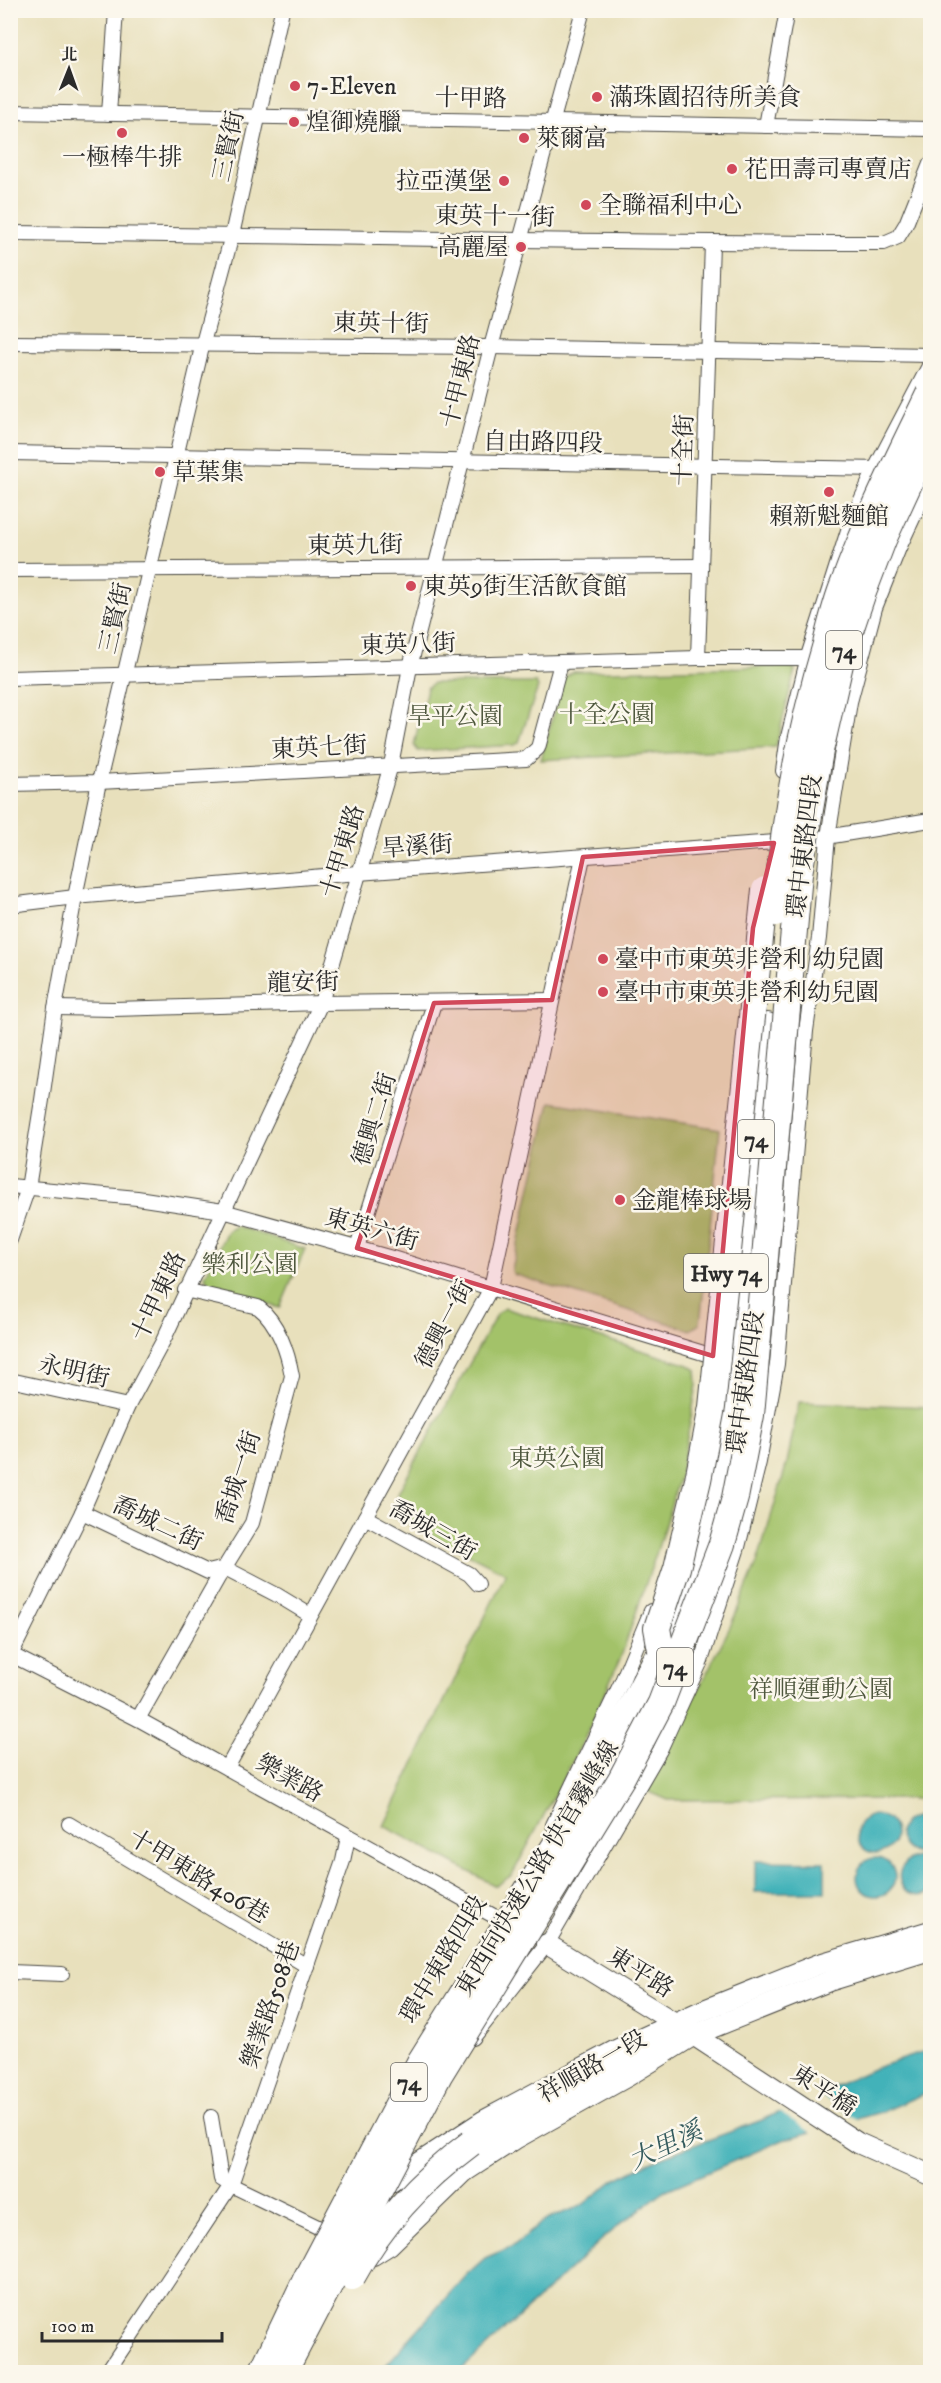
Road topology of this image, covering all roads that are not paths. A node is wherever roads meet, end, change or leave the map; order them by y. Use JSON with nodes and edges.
{"nodes":[{"id":1,"x":116,"y":10,"type":"edge"},
{"id":2,"x":282,"y":10,"type":"edge"},
{"id":3,"x":583,"y":10,"type":"edge"},
{"id":4,"x":787,"y":10,"type":"edge"},
{"id":5,"x":10,"y":112,"type":"edge"},
{"id":6,"x":109,"y":114,"type":"junction"},
{"id":7,"x":257,"y":116,"type":"junction"},
{"id":8,"x":554,"y":122,"type":"junction"},
{"id":9,"x":766,"y":126,"type":"junction"},
{"id":10,"x":930,"y":129,"type":"edge"},
{"id":11,"x":930,"y":164,"type":"edge"},
{"id":12,"x":10,"y":233,"type":"edge"},
{"id":13,"x":232,"y":235,"type":"junction"},
{"id":14,"x":522,"y":239,"type":"junction"},
{"id":15,"x":712,"y":243,"type":"junction"},
{"id":16,"x":10,"y":342,"type":"edge"},
{"id":17,"x":203,"y":343,"type":"junction"},
{"id":18,"x":491,"y":347,"type":"junction"},
{"id":19,"x":709,"y":351,"type":"junction"},
{"id":20,"x":930,"y":355,"type":"edge"},
{"id":21,"x":930,"y":364,"type":"edge"},
{"id":22,"x":930,"y":392,"type":"edge"},
{"id":23,"x":930,"y":438,"type":"edge"},
{"id":24,"x":10,"y":453,"type":"edge"},
{"id":25,"x":178,"y":456,"type":"junction"},
{"id":26,"x":464,"y":462,"type":"junction"},
{"id":27,"x":705,"y":467,"type":"junction"},
{"id":28,"x":875,"y":469,"type":"junction"},
{"id":29,"x":930,"y":473,"type":"edge"},
{"id":30,"x":930,"y":482,"type":"edge"},
{"id":31,"x":701,"y":566,"type":"junction"},
{"id":32,"x":436,"y":567,"type":"junction"},
{"id":33,"x":149,"y":569,"type":"junction"},
{"id":34,"x":10,"y":570,"type":"edge"},
{"id":35,"x":698,"y":658,"type":"junction"},
{"id":36,"x":808,"y":658,"type":"junction"},
{"id":37,"x":561,"y":663,"type":"junction"},
{"id":38,"x":410,"y":667,"type":"junction"},
{"id":39,"x":124,"y":675,"type":"junction"},
{"id":40,"x":10,"y":678,"type":"edge"},
{"id":41,"x":391,"y":765,"type":"junction"},
{"id":42,"x":99,"y":782,"type":"junction"},
{"id":43,"x":10,"y":784,"type":"edge"},
{"id":44,"x":930,"y":820,"type":"edge"},
{"id":45,"x":828,"y":837,"type":"junction"},
{"id":46,"x":774,"y":843,"type":"junction"},
{"id":47,"x":583,"y":857,"type":"junction"},
{"id":48,"x":358,"y":873,"type":"junction"},
{"id":49,"x":765,"y":890,"type":"junction"},
{"id":50,"x":75,"y":897,"type":"junction"},
{"id":51,"x":10,"y":905,"type":"edge"},
{"id":52,"x":552,"y":1000,"type":"junction"},
{"id":53,"x":321,"y":1003,"type":"junction"},
{"id":54,"x":434,"y":1003,"type":"junction"},
{"id":55,"x":55,"y":1008,"type":"junction"},
{"id":56,"x":10,"y":1186,"type":"edge"},
{"id":57,"x":28,"y":1188,"type":"junction"},
{"id":58,"x":223,"y":1211,"type":"junction"},
{"id":59,"x":10,"y":1240,"type":"edge"},
{"id":60,"x":357,"y":1248,"type":"junction"},
{"id":61,"x":490,"y":1288,"type":"junction"},
{"id":62,"x":185,"y":1290,"type":"junction"},
{"id":63,"x":712,"y":1356,"type":"junction"},
{"id":64,"x":10,"y":1380,"type":"edge"},
{"id":65,"x":128,"y":1406,"type":"junction"},
{"id":66,"x":82,"y":1512,"type":"junction"},
{"id":67,"x":365,"y":1517,"type":"junction"},
{"id":68,"x":225,"y":1568,"type":"junction"},
{"id":69,"x":478,"y":1584,"type":"dead end"},
{"id":70,"x":310,"y":1615,"type":"junction"},
{"id":71,"x":661,"y":1650,"type":"junction"},
{"id":72,"x":11,"y":1655,"type":"edge"},
{"id":73,"x":138,"y":1719,"type":"junction"},
{"id":74,"x":227,"y":1768,"type":"junction"},
{"id":75,"x":69,"y":1824,"type":"dead end"},
{"id":76,"x":553,"y":1825,"type":"junction"},
{"id":77,"x":348,"y":1837,"type":"junction"},
{"id":78,"x":497,"y":1918,"type":"junction"},
{"id":79,"x":930,"y":1931,"type":"edge"},
{"id":80,"x":547,"y":1944,"type":"junction"},
{"id":81,"x":930,"y":1950,"type":"edge"},
{"id":82,"x":307,"y":1966,"type":"junction"},
{"id":83,"x":10,"y":1972,"type":"edge"},
{"id":84,"x":62,"y":1974,"type":"dead end"},
{"id":85,"x":691,"y":2033,"type":"junction"},
{"id":86,"x":211,"y":2116,"type":"dead end"},
{"id":87,"x":380,"y":2121,"type":"junction"},
{"id":88,"x":923,"y":2172,"type":"edge"},
{"id":89,"x":231,"y":2185,"type":"junction"},
{"id":90,"x":327,"y":2224,"type":"junction"},
{"id":91,"x":307,"y":2264,"type":"junction"},
{"id":92,"x":106,"y":2373,"type":"edge"},
{"id":93,"x":250,"y":2373,"type":"edge"},
{"id":94,"x":262,"y":2373,"type":"edge"},
{"id":95,"x":284,"y":2373,"type":"edge"},
{"id":96,"x":301,"y":2373,"type":"edge"}],
"edges":[{"from":1,"to":6,"type":"street"},
{"from":2,"to":7,"type":"street","name":"三賢街"},
{"from":3,"to":8,"type":"street","name":"十甲東路"},
{"from":4,"to":9,"type":"street"},
{"from":5,"to":6,"type":"street","name":"十甲路"},
{"from":6,"to":7,"type":"street","name":"十甲路"},
{"from":7,"to":8,"type":"street","name":"十甲路"},
{"from":7,"to":13,"type":"street","name":"三賢街"},
{"from":8,"to":9,"type":"street","name":"十甲路"},
{"from":8,"to":14,"type":"street","name":"十甲東路"},
{"from":9,"to":10,"type":"street","name":"十甲路"},
{"from":11,"to":15,"type":"street","name":"東英十一街"},
{"from":12,"to":13,"type":"street","name":"東英十一街"},
{"from":13,"to":14,"type":"street","name":"東英十一街"},
{"from":13,"to":17,"type":"street","name":"三賢街"},
{"from":14,"to":15,"type":"street","name":"東英十一街"},
{"from":14,"to":18,"type":"street","name":"十甲東路"},
{"from":15,"to":19,"type":"street","name":"十全街"},
{"from":16,"to":17,"type":"street","name":"東英十街"},
{"from":17,"to":18,"type":"street","name":"東英十街"},
{"from":17,"to":25,"type":"street","name":"三賢街"},
{"from":18,"to":19,"type":"street","name":"東英十街"},
{"from":18,"to":26,"type":"street","name":"十甲東路"},
{"from":19,"to":20,"type":"street","name":"東英十街"},
{"from":19,"to":27,"type":"street","name":"十全街"},
{"from":21,"to":28,"type":"street","name":"環中東路四段"},
{"from":22,"to":71,"type":"highway","name":"東西向快速公路 快官霧峰線","number":"74","bridge":true},
{"from":23,"to":95,"type":"highway","name":"東西向快速公路 快官霧峰線","number":"74","bridge":true},
{"from":24,"to":25,"type":"street","name":"自由路四段"},
{"from":25,"to":26,"type":"street","name":"自由路四段"},
{"from":25,"to":33,"type":"street","name":"三賢街"},
{"from":26,"to":27,"type":"street","name":"自由路四段"},
{"from":26,"to":32,"type":"street","name":"十甲東路"},
{"from":27,"to":28,"type":"street","name":"自由路四段"},
{"from":27,"to":31,"type":"street","name":"十全街"},
{"from":28,"to":29,"type":"street","name":"自由路四段"},
{"from":28,"to":36,"type":"street","name":"環中東路四段"},
{"from":30,"to":45,"type":"street","name":"環中東路四段"},
{"from":31,"to":32,"type":"street","name":"東英九街"},
{"from":31,"to":35,"type":"street","name":"十全街"},
{"from":32,"to":33,"type":"street","name":"東英九街"},
{"from":32,"to":38,"type":"street","name":"十甲東路"},
{"from":33,"to":34,"type":"street","name":"東英九街"},
{"from":33,"to":39,"type":"street","name":"三賢街"},
{"from":35,"to":36,"type":"street","name":"東英八街"},
{"from":35,"to":37,"type":"street","name":"東英八街"},
{"from":36,"to":46,"type":"street","name":"環中東路四段"},
{"from":37,"to":38,"type":"street","name":"東英八街"},
{"from":37,"to":41,"type":"street","name":"東英七街"},
{"from":38,"to":39,"type":"street","name":"東英八街"},
{"from":38,"to":41,"type":"street","name":"十甲東路"},
{"from":39,"to":40,"type":"street","name":"東英八街"},
{"from":39,"to":42,"type":"street","name":"三賢街"},
{"from":41,"to":42,"type":"street","name":"東英七街"},
{"from":41,"to":48,"type":"street","name":"十甲東路"},
{"from":42,"to":43,"type":"street","name":"東英七街"},
{"from":42,"to":50,"type":"street","name":"三賢街"},
{"from":44,"to":45,"type":"street","name":"旱溪街"},
{"from":45,"to":46,"type":"street","name":"旱溪街"},
{"from":45,"to":80,"type":"street","name":"環中東路四段"},
{"from":46,"to":47,"type":"street","name":"旱溪街"},
{"from":46,"to":49,"type":"street","name":"環中東路四段"},
{"from":47,"to":48,"type":"street","name":"旱溪街"},
{"from":47,"to":52,"type":"street","name":"德興一街"},
{"from":48,"to":50,"type":"street","name":"旱溪街"},
{"from":48,"to":53,"type":"street","name":"十甲東路"},
{"from":49,"to":63,"type":"street","name":"環中東路四段"},
{"from":49,"to":71,"type":"highway","number":"Hwy 74","bridge":true},
{"from":49,"to":76,"type":"street","name":"環中東路四段"},
{"from":50,"to":51,"type":"street","name":"旱溪街"},
{"from":50,"to":55,"type":"street","name":"三賢街"},
{"from":52,"to":54,"type":"street","name":"龍安街"},
{"from":52,"to":61,"type":"street","name":"德興一街"},
{"from":53,"to":54,"type":"street","name":"龍安街"},
{"from":53,"to":55,"type":"street","name":"龍安街"},
{"from":53,"to":58,"type":"street","name":"十甲東路"},
{"from":54,"to":60,"type":"street","name":"德興二街"},
{"from":55,"to":57,"type":"street","name":"三賢街"},
{"from":56,"to":57,"type":"street","name":"東英六街"},
{"from":57,"to":58,"type":"street","name":"東英六街"},
{"from":57,"to":59,"type":"street","name":"三賢街"},
{"from":58,"to":60,"type":"street","name":"東英六街"},
{"from":58,"to":62,"type":"street","name":"十甲東路"},
{"from":60,"to":61,"type":"street","name":"東英六街"},
{"from":61,"to":63,"type":"street","name":"東英六街"},
{"from":61,"to":67,"type":"street","name":"德興一街"},
{"from":62,"to":65,"type":"street","name":"十甲東路"},
{"from":62,"to":68,"type":"street","name":"喬城一街"},
{"from":63,"to":76,"type":"street","name":"環中東路四段"},
{"from":64,"to":65,"type":"street","name":"永明街"},
{"from":65,"to":66,"type":"street","name":"十甲東路"},
{"from":66,"to":68,"type":"street","name":"喬城二街"},
{"from":66,"to":72,"type":"street","name":"十甲東路"},
{"from":67,"to":69,"type":"street","name":"喬城三街"},
{"from":67,"to":70,"type":"street","name":"德興一街"},
{"from":68,"to":70,"type":"street","name":"喬城二街"},
{"from":68,"to":73,"type":"street","name":"喬城一街"},
{"from":70,"to":74,"type":"street","name":"德興一街"},
{"from":71,"to":94,"type":"highway","name":"東西向快速公路 快官霧峰線","number":"74","bridge":true},
{"from":72,"to":73,"type":"street","name":"樂業路"},
{"from":73,"to":74,"type":"street","name":"樂業路"},
{"from":74,"to":77,"type":"street","name":"樂業路"},
{"from":75,"to":82,"type":"street","name":"十甲東路406巷"},
{"from":76,"to":78,"type":"street","name":"環中東路四段"},
{"from":77,"to":78,"type":"street","name":"樂業路"},
{"from":77,"to":82,"type":"street","name":"樂業路508巷"},
{"from":78,"to":80,"type":"street","name":"樂業路"},
{"from":78,"to":87,"type":"street","name":"環中東路四段"},
{"from":79,"to":85,"type":"street","name":"祥順路一段"},
{"from":80,"to":85,"type":"street","name":"東平路"},
{"from":80,"to":87,"type":"street","name":"環中東路四段"},
{"from":81,"to":85,"type":"street","name":"祥順路一段"},
{"from":82,"to":89,"type":"street","name":"樂業路508巷"},
{"from":83,"to":84,"type":"street"},
{"from":85,"to":88,"type":"street","name":"東平橋"},
{"from":85,"to":90,"type":"street","name":"祥順路一段"},
{"from":85,"to":91,"type":"street","name":"祥順路一段"},
{"from":85,"to":96,"type":"highway","bridge":true},
{"from":86,"to":89,"type":"street"},
{"from":87,"to":90,"type":"street","name":"環中東路四段"},
{"from":89,"to":90,"type":"street"},
{"from":89,"to":92,"type":"street","name":"樂業路508巷"},
{"from":90,"to":91,"type":"street","name":"環中東路四段"},
{"from":91,"to":93,"type":"street","name":"環中東路四段"}]}
